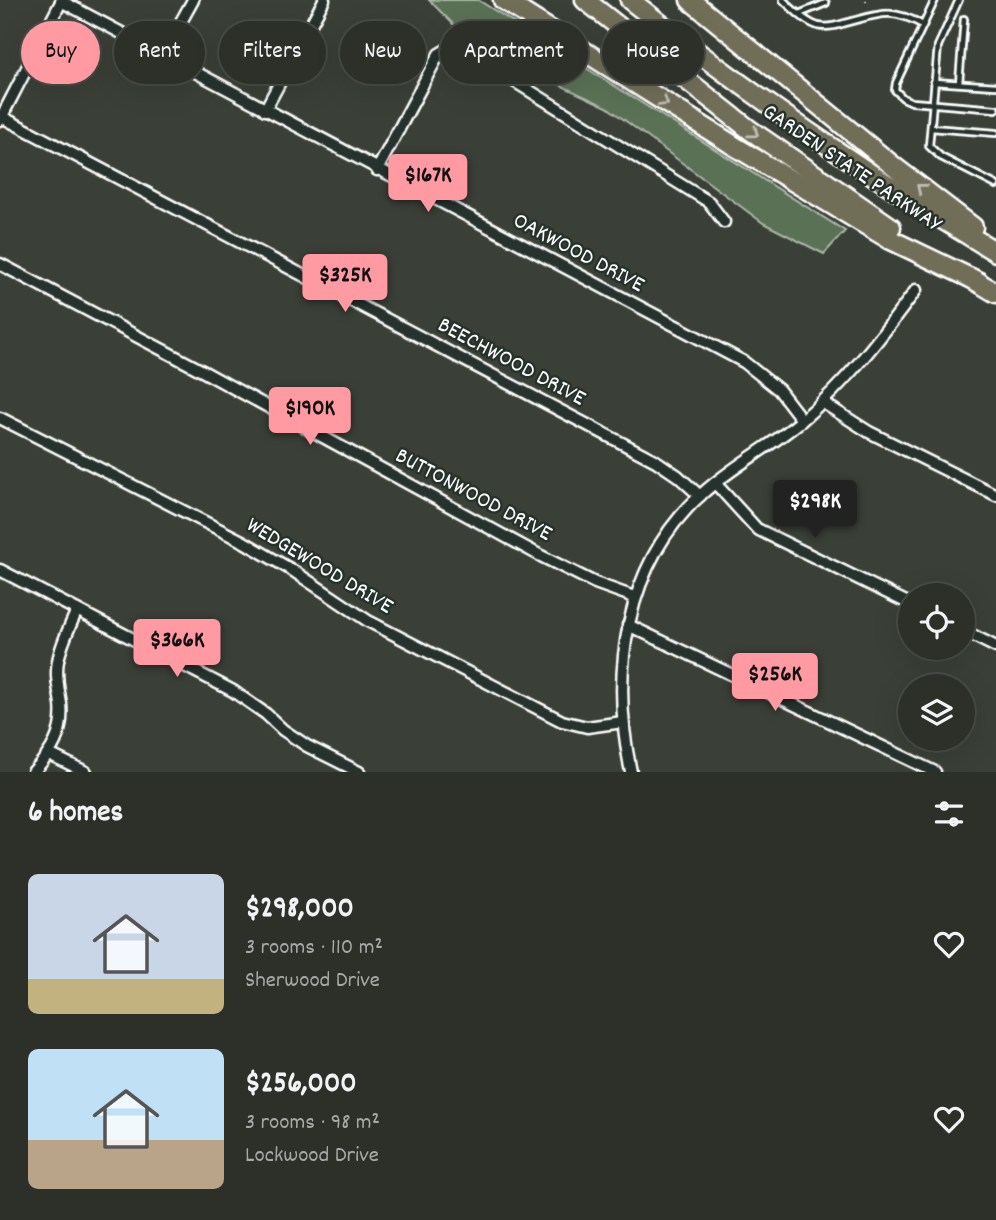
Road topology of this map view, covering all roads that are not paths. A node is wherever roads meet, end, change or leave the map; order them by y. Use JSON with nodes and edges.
{"nodes":[{"id":1,"x":192,"y":0,"type":"edge"},
{"id":2,"x":324,"y":0,"type":"edge"},
{"id":3,"x":503,"y":0,"type":"edge"},
{"id":4,"x":585,"y":0,"type":"edge"},
{"id":5,"x":629,"y":0,"type":"edge"},
{"id":6,"x":690,"y":0,"type":"edge"},
{"id":7,"x":783,"y":0,"type":"edge"},
{"id":8,"x":935,"y":0,"type":"edge"},
{"id":9,"x":959,"y":0,"type":"edge"},
{"id":10,"x":62,"y":1,"type":"edge"},
{"id":11,"x":826,"y":3,"type":"dead end"},
{"id":12,"x":799,"y":14,"type":"junction"},
{"id":13,"x":964,"y":19,"type":"dead end"},
{"id":14,"x":181,"y":21,"type":"edge"},
{"id":15,"x":923,"y":25,"type":"junction"},
{"id":16,"x":114,"y":30,"type":"edge"},
{"id":17,"x":205,"y":79,"type":"edge"},
{"id":18,"x":934,"y":82,"type":"junction"},
{"id":19,"x":959,"y":83,"type":"junction"},
{"id":20,"x":996,"y":86,"type":"edge"},
{"id":21,"x":932,"y":105,"type":"junction"},
{"id":22,"x":996,"y":109,"type":"edge"},
{"id":23,"x":265,"y":110,"type":"junction"},
{"id":24,"x":1,"y":118,"type":"edge"},
{"id":25,"x":930,"y":128,"type":"junction"},
{"id":26,"x":996,"y":133,"type":"edge"},
{"id":27,"x":377,"y":170,"type":"junction"},
{"id":28,"x":996,"y":185,"type":"edge"},
{"id":29,"x":724,"y":222,"type":"dead end"},
{"id":30,"x":996,"y":243,"type":"edge"},
{"id":31,"x":996,"y":252,"type":"edge"},
{"id":32,"x":0,"y":264,"type":"edge"},
{"id":33,"x":979,"y":282,"type":"junction"},
{"id":34,"x":916,"y":290,"type":"dead end"},
{"id":35,"x":996,"y":293,"type":"edge"},
{"id":36,"x":822,"y":402,"type":"junction"},
{"id":37,"x":0,"y":418,"type":"edge"},
{"id":38,"x":802,"y":420,"type":"junction"},
{"id":39,"x":715,"y":483,"type":"junction"},
{"id":40,"x":996,"y":495,"type":"edge"},
{"id":41,"x":700,"y":496,"type":"junction"},
{"id":42,"x":0,"y":570,"type":"edge"},
{"id":43,"x":634,"y":597,"type":"junction"},
{"id":44,"x":898,"y":598,"type":"edge"},
{"id":45,"x":77,"y":610,"type":"junction"},
{"id":46,"x":628,"y":625,"type":"junction"},
{"id":47,"x":975,"y":636,"type":"edge"},
{"id":48,"x":996,"y":647,"type":"edge"},
{"id":49,"x":623,"y":722,"type":"junction"},
{"id":50,"x":49,"y":754,"type":"junction"},
{"id":51,"x":33,"y":772,"type":"edge"},
{"id":52,"x":86,"y":772,"type":"edge"},
{"id":53,"x":359,"y":772,"type":"edge"},
{"id":54,"x":631,"y":772,"type":"edge"},
{"id":55,"x":935,"y":772,"type":"edge"}],
"edges":[{"from":1,"to":14,"type":"street"},
{"from":2,"to":23,"type":"street"},
{"from":3,"to":33,"type":"highway","one_way":true},
{"from":4,"to":33,"type":"highway","name":"GARDEN STATE PARKWAY","one_way":true},
{"from":5,"to":31,"type":"highway","name":"GARDEN STATE PARKWAY"},
{"from":30,"to":6,"type":"highway","one_way":true},
{"from":7,"to":12,"type":"lane"},
{"from":8,"to":15,"type":"lane"},
{"from":9,"to":18,"type":"lane"},
{"from":10,"to":16,"type":"street","name":"OAKWOOD DRIVE"},
{"from":10,"to":24,"type":"street"},
{"from":11,"to":12,"type":"lane"},
{"from":12,"to":15,"type":"lane"},
{"from":13,"to":19,"type":"lane"},
{"from":15,"to":21,"type":"lane"},
{"from":17,"to":23,"type":"street","name":"OAKWOOD DRIVE"},
{"from":18,"to":19,"type":"lane"},
{"from":18,"to":21,"type":"lane"},
{"from":19,"to":20,"type":"lane"},
{"from":21,"to":22,"type":"lane"},
{"from":21,"to":25,"type":"lane"},
{"from":23,"to":27,"type":"street","name":"OAKWOOD DRIVE"},
{"from":24,"to":41,"type":"street","name":"BEECHWOOD DRIVE"},
{"from":25,"to":26,"type":"lane"},
{"from":25,"to":28,"type":"lane"},
{"from":27,"to":29,"type":"street"},
{"from":27,"to":38,"type":"street","name":"OAKWOOD DRIVE"},
{"from":32,"to":43,"type":"street","name":"BUTTONWOOD DRIVE"},
{"from":33,"to":35,"type":"highway","name":"GARDEN STATE PARKWAY"},
{"from":34,"to":36,"type":"street"},
{"from":36,"to":38,"type":"street"},
{"from":36,"to":40,"type":"street"},
{"from":37,"to":49,"type":"street","name":"WEDGEWOOD DRIVE"},
{"from":38,"to":39,"type":"street"},
{"from":39,"to":41,"type":"street"},
{"from":39,"to":44,"type":"street"},
{"from":41,"to":43,"type":"street"},
{"from":42,"to":45,"type":"street"},
{"from":43,"to":46,"type":"street"},
{"from":45,"to":50,"type":"street"},
{"from":45,"to":53,"type":"street"},
{"from":46,"to":49,"type":"street"},
{"from":46,"to":55,"type":"street"},
{"from":47,"to":48,"type":"street"},
{"from":49,"to":54,"type":"street"},
{"from":50,"to":51,"type":"street"},
{"from":50,"to":52,"type":"street"}]}
